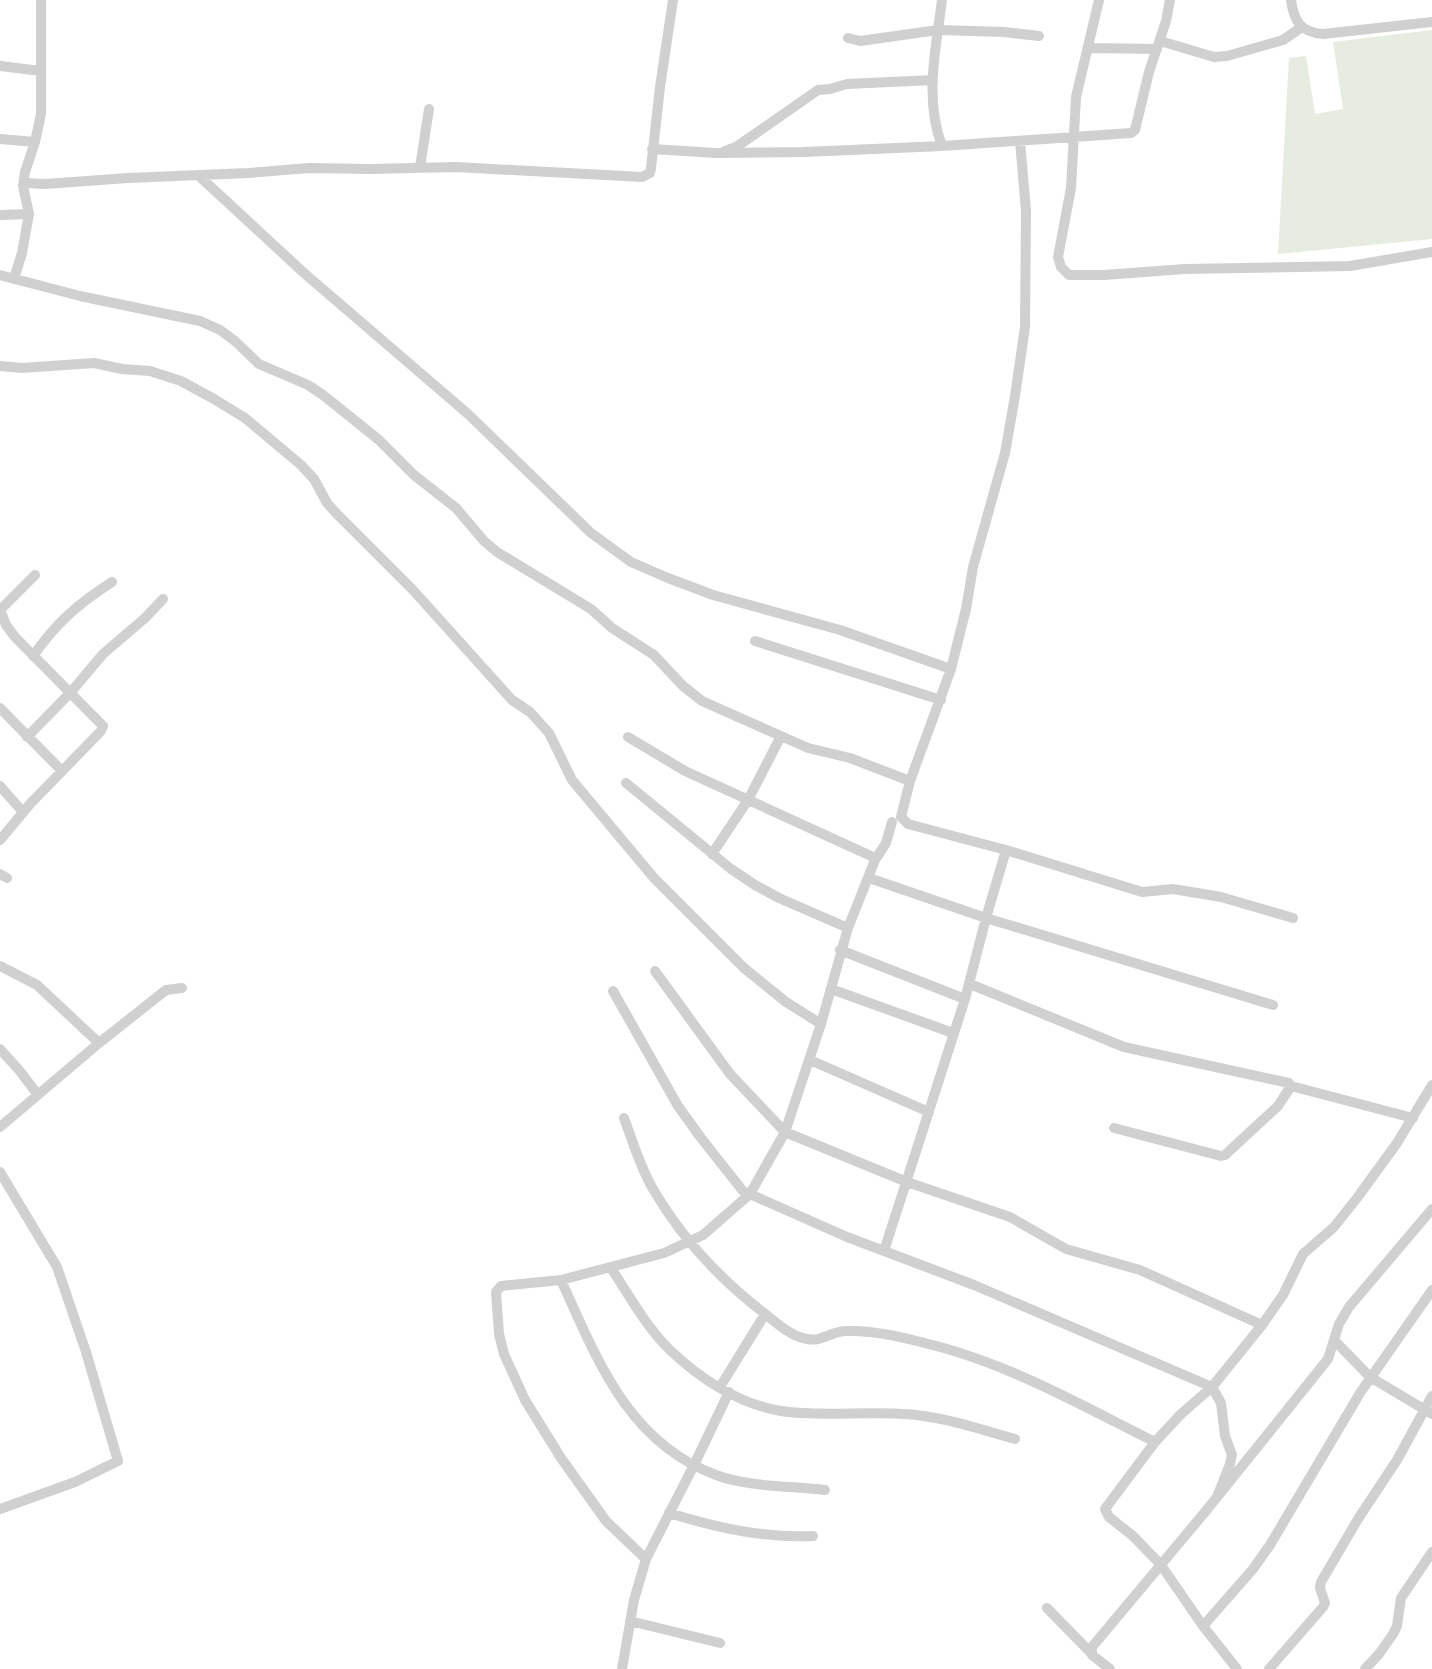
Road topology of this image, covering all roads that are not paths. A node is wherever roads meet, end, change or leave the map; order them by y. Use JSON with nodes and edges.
{"nodes":[{"id":1,"x":41,"y":0,"type":"edge"},
{"id":2,"x":673,"y":0,"type":"edge"},
{"id":3,"x":942,"y":0,"type":"edge"},
{"id":4,"x":1099,"y":0,"type":"edge"},
{"id":5,"x":1170,"y":0,"type":"edge"},
{"id":6,"x":1291,"y":0,"type":"edge"},
{"id":7,"x":1432,"y":22,"type":"edge"},
{"id":8,"x":1302,"y":27,"type":"junction"},
{"id":9,"x":938,"y":30,"type":"junction"},
{"id":10,"x":1039,"y":36,"type":"dead end"},
{"id":11,"x":848,"y":38,"type":"dead end"},
{"id":12,"x":1159,"y":45,"type":"junction"},
{"id":13,"x":1089,"y":48,"type":"junction"},
{"id":14,"x":0,"y":66,"type":"edge"},
{"id":15,"x":40,"y":70,"type":"junction"},
{"id":16,"x":933,"y":80,"type":"junction"},
{"id":17,"x":429,"y":110,"type":"dead end"},
{"id":18,"x":1074,"y":137,"type":"junction"},
{"id":19,"x":0,"y":139,"type":"edge"},
{"id":20,"x":1020,"y":141,"type":"junction"},
{"id":21,"x":35,"y":142,"type":"junction"},
{"id":22,"x":942,"y":146,"type":"junction"},
{"id":23,"x":652,"y":149,"type":"junction"},
{"id":24,"x":716,"y":153,"type":"junction"},
{"id":25,"x":420,"y":167,"type":"junction"},
{"id":26,"x":198,"y":175,"type":"junction"},
{"id":27,"x":25,"y":183,"type":"junction"},
{"id":28,"x":29,"y":214,"type":"junction"},
{"id":29,"x":0,"y":215,"type":"edge"},
{"id":30,"x":1432,"y":252,"type":"edge"},
{"id":31,"x":0,"y":275,"type":"edge"},
{"id":32,"x":14,"y":279,"type":"junction"},
{"id":33,"x":0,"y":366,"type":"edge"},
{"id":34,"x":35,"y":575,"type":"dead end"},
{"id":35,"x":112,"y":582,"type":"dead end"},
{"id":36,"x":163,"y":599,"type":"dead end"},
{"id":37,"x":0,"y":610,"type":"edge"},
{"id":38,"x":755,"y":641,"type":"dead end"},
{"id":39,"x":33,"y":656,"type":"junction"},
{"id":40,"x":951,"y":669,"type":"junction"},
{"id":41,"x":71,"y":692,"type":"junction"},
{"id":42,"x":941,"y":700,"type":"junction"},
{"id":43,"x":0,"y":708,"type":"edge"},
{"id":44,"x":781,"y":736,"type":"junction"},
{"id":45,"x":27,"y":737,"type":"junction"},
{"id":46,"x":628,"y":737,"type":"dead end"},
{"id":47,"x":62,"y":771,"type":"junction"},
{"id":48,"x":910,"y":781,"type":"junction"},
{"id":49,"x":626,"y":783,"type":"dead end"},
{"id":50,"x":0,"y":786,"type":"edge"},
{"id":51,"x":748,"y":800,"type":"junction"},
{"id":52,"x":23,"y":812,"type":"junction"},
{"id":53,"x":892,"y":822,"type":"dead end"},
{"id":54,"x":0,"y":840,"type":"edge"},
{"id":55,"x":1006,"y":850,"type":"junction"},
{"id":56,"x":712,"y":854,"type":"junction"},
{"id":57,"x":875,"y":860,"type":"junction"},
{"id":58,"x":869,"y":878,"type":"junction"},
{"id":59,"x":986,"y":918,"type":"junction"},
{"id":60,"x":1293,"y":918,"type":"dead end"},
{"id":61,"x":848,"y":928,"type":"junction"},
{"id":62,"x":840,"y":950,"type":"junction"},
{"id":63,"x":0,"y":966,"type":"edge"},
{"id":64,"x":655,"y":971,"type":"dead end"},
{"id":65,"x":970,"y":984,"type":"junction"},
{"id":66,"x":182,"y":988,"type":"dead end"},
{"id":67,"x":831,"y":989,"type":"junction"},
{"id":68,"x":613,"y":991,"type":"dead end"},
{"id":69,"x":965,"y":999,"type":"junction"},
{"id":70,"x":1273,"y":1005,"type":"dead end"},
{"id":71,"x":821,"y":1024,"type":"junction"},
{"id":72,"x":953,"y":1033,"type":"junction"},
{"id":73,"x":99,"y":1043,"type":"junction"},
{"id":74,"x":0,"y":1049,"type":"edge"},
{"id":75,"x":810,"y":1060,"type":"junction"},
{"id":76,"x":1432,"y":1084,"type":"edge"},
{"id":77,"x":1291,"y":1086,"type":"junction"},
{"id":78,"x":38,"y":1095,"type":"junction"},
{"id":79,"x":929,"y":1112,"type":"junction"},
{"id":80,"x":624,"y":1118,"type":"dead end"},
{"id":81,"x":1413,"y":1118,"type":"junction"},
{"id":82,"x":0,"y":1127,"type":"edge"},
{"id":83,"x":1114,"y":1128,"type":"dead end"},
{"id":84,"x":785,"y":1132,"type":"junction"},
{"id":85,"x":0,"y":1172,"type":"edge"},
{"id":86,"x":907,"y":1182,"type":"junction"},
{"id":87,"x":750,"y":1194,"type":"junction"},
{"id":88,"x":1432,"y":1209,"type":"edge"},
{"id":89,"x":690,"y":1242,"type":"junction"},
{"id":90,"x":884,"y":1251,"type":"junction"},
{"id":91,"x":611,"y":1268,"type":"junction"},
{"id":92,"x":561,"y":1280,"type":"junction"},
{"id":93,"x":1432,"y":1290,"type":"edge"},
{"id":94,"x":765,"y":1314,"type":"junction"},
{"id":95,"x":1262,"y":1326,"type":"junction"},
{"id":96,"x":1334,"y":1340,"type":"junction"},
{"id":97,"x":1370,"y":1377,"type":"junction"},
{"id":98,"x":1212,"y":1387,"type":"junction"},
{"id":99,"x":724,"y":1390,"type":"junction"},
{"id":100,"x":1432,"y":1396,"type":"edge"},
{"id":101,"x":1429,"y":1412,"type":"edge"},
{"id":102,"x":1015,"y":1440,"type":"dead end"},
{"id":103,"x":1155,"y":1442,"type":"junction"},
{"id":104,"x":694,"y":1465,"type":"junction"},
{"id":105,"x":825,"y":1490,"type":"dead end"},
{"id":106,"x":1217,"y":1497,"type":"junction"},
{"id":107,"x":0,"y":1509,"type":"edge"},
{"id":108,"x":669,"y":1513,"type":"junction"},
{"id":109,"x":813,"y":1536,"type":"dead end"},
{"id":110,"x":1432,"y":1552,"type":"edge"},
{"id":111,"x":646,"y":1558,"type":"junction"},
{"id":112,"x":1161,"y":1566,"type":"junction"},
{"id":113,"x":1047,"y":1608,"type":"dead end"},
{"id":114,"x":630,"y":1622,"type":"junction"},
{"id":115,"x":1203,"y":1626,"type":"junction"},
{"id":116,"x":720,"y":1643,"type":"dead end"},
{"id":117,"x":1091,"y":1653,"type":"junction"},
{"id":118,"x":622,"y":1669,"type":"edge"},
{"id":119,"x":1110,"y":1669,"type":"edge"},
{"id":120,"x":1237,"y":1669,"type":"edge"},
{"id":121,"x":1269,"y":1669,"type":"edge"},
{"id":122,"x":1365,"y":1669,"type":"edge"}],
"edges":[{"from":1,"to":15,"type":"street"},
{"from":2,"to":23,"type":"street"},
{"from":3,"to":9,"type":"street"},
{"from":4,"to":13,"type":"street"},
{"from":5,"to":12,"type":"street"},
{"from":6,"to":8,"type":"street"},
{"from":7,"to":8,"type":"street"},
{"from":8,"to":12,"type":"street"},
{"from":9,"to":10,"type":"street"},
{"from":9,"to":11,"type":"street"},
{"from":9,"to":16,"type":"street"},
{"from":12,"to":13,"type":"street"},
{"from":12,"to":18,"type":"street"},
{"from":13,"to":18,"type":"street"},
{"from":14,"to":15,"type":"street"},
{"from":15,"to":21,"type":"street"},
{"from":16,"to":22,"type":"street"},
{"from":16,"to":24,"type":"street"},
{"from":17,"to":25,"type":"street"},
{"from":18,"to":20,"type":"street"},
{"from":18,"to":30,"type":"street"},
{"from":19,"to":21,"type":"street"},
{"from":20,"to":22,"type":"street"},
{"from":20,"to":40,"type":"street"},
{"from":21,"to":27,"type":"street"},
{"from":22,"to":24,"type":"street"},
{"from":23,"to":24,"type":"street"},
{"from":23,"to":25,"type":"street"},
{"from":25,"to":26,"type":"street"},
{"from":26,"to":27,"type":"street"},
{"from":26,"to":40,"type":"street"},
{"from":27,"to":28,"type":"street"},
{"from":28,"to":29,"type":"street"},
{"from":28,"to":32,"type":"street"},
{"from":31,"to":32,"type":"street"},
{"from":32,"to":44,"type":"street"},
{"from":33,"to":71,"type":"street"},
{"from":34,"to":37,"type":"street"},
{"from":35,"to":39,"type":"street"},
{"from":36,"to":41,"type":"street"},
{"from":37,"to":39,"type":"street"},
{"from":38,"to":42,"type":"street"},
{"from":39,"to":41,"type":"street"},
{"from":40,"to":42,"type":"street"},
{"from":41,"to":45,"type":"street"},
{"from":41,"to":47,"type":"street"},
{"from":42,"to":48,"type":"street"},
{"from":43,"to":45,"type":"street"},
{"from":44,"to":48,"type":"street"},
{"from":44,"to":51,"type":"street"},
{"from":45,"to":47,"type":"street"},
{"from":46,"to":51,"type":"street"},
{"from":47,"to":52,"type":"street"},
{"from":48,"to":55,"type":"street"},
{"from":49,"to":56,"type":"street"},
{"from":50,"to":52,"type":"street"},
{"from":51,"to":56,"type":"street"},
{"from":51,"to":57,"type":"street"},
{"from":52,"to":54,"type":"street"},
{"from":53,"to":57,"type":"street"},
{"from":55,"to":59,"type":"street"},
{"from":55,"to":60,"type":"street"},
{"from":56,"to":61,"type":"street"},
{"from":57,"to":58,"type":"street"},
{"from":58,"to":59,"type":"street"},
{"from":58,"to":61,"type":"street"},
{"from":59,"to":65,"type":"street"},
{"from":59,"to":70,"type":"street"},
{"from":61,"to":62,"type":"street"},
{"from":62,"to":67,"type":"street"},
{"from":62,"to":69,"type":"street"},
{"from":63,"to":73,"type":"street"},
{"from":64,"to":84,"type":"street"},
{"from":65,"to":69,"type":"street"},
{"from":65,"to":77,"type":"street"},
{"from":66,"to":73,"type":"street"},
{"from":67,"to":71,"type":"street"},
{"from":67,"to":72,"type":"street"},
{"from":68,"to":87,"type":"street"},
{"from":69,"to":72,"type":"street"},
{"from":71,"to":75,"type":"street"},
{"from":72,"to":79,"type":"street"},
{"from":73,"to":78,"type":"street"},
{"from":74,"to":78,"type":"street"},
{"from":75,"to":79,"type":"street"},
{"from":75,"to":84,"type":"street"},
{"from":76,"to":81,"type":"street"},
{"from":77,"to":81,"type":"street"},
{"from":77,"to":83,"type":"street"},
{"from":78,"to":82,"type":"street"},
{"from":79,"to":86,"type":"street"},
{"from":80,"to":89,"type":"street"},
{"from":81,"to":95,"type":"street"},
{"from":84,"to":86,"type":"street"},
{"from":84,"to":87,"type":"street"},
{"from":85,"to":107,"type":"street"},
{"from":86,"to":90,"type":"street"},
{"from":86,"to":95,"type":"street"},
{"from":87,"to":89,"type":"street"},
{"from":87,"to":90,"type":"street"},
{"from":88,"to":96,"type":"street"},
{"from":89,"to":91,"type":"street"},
{"from":89,"to":94,"type":"street"},
{"from":90,"to":98,"type":"street"},
{"from":91,"to":92,"type":"street"},
{"from":91,"to":99,"type":"street"},
{"from":92,"to":104,"type":"street"},
{"from":92,"to":111,"type":"street"},
{"from":93,"to":97,"type":"street"},
{"from":94,"to":99,"type":"street"},
{"from":94,"to":103,"type":"street"},
{"from":95,"to":98,"type":"street"},
{"from":96,"to":97,"type":"street"},
{"from":96,"to":106,"type":"street"},
{"from":97,"to":101,"type":"street"},
{"from":97,"to":115,"type":"street"},
{"from":98,"to":103,"type":"street"},
{"from":98,"to":106,"type":"street"},
{"from":99,"to":102,"type":"street"},
{"from":99,"to":104,"type":"street"},
{"from":100,"to":101,"type":"street"},
{"from":101,"to":121,"type":"street"},
{"from":103,"to":112,"type":"street"},
{"from":104,"to":105,"type":"street"},
{"from":104,"to":108,"type":"street"},
{"from":106,"to":112,"type":"street"},
{"from":108,"to":109,"type":"street"},
{"from":108,"to":111,"type":"street"},
{"from":110,"to":122,"type":"street"},
{"from":111,"to":114,"type":"street"},
{"from":112,"to":115,"type":"street"},
{"from":112,"to":117,"type":"street"},
{"from":113,"to":117,"type":"street"},
{"from":114,"to":116,"type":"street"},
{"from":114,"to":118,"type":"street"},
{"from":115,"to":120,"type":"street"},
{"from":117,"to":119,"type":"street"}]}
